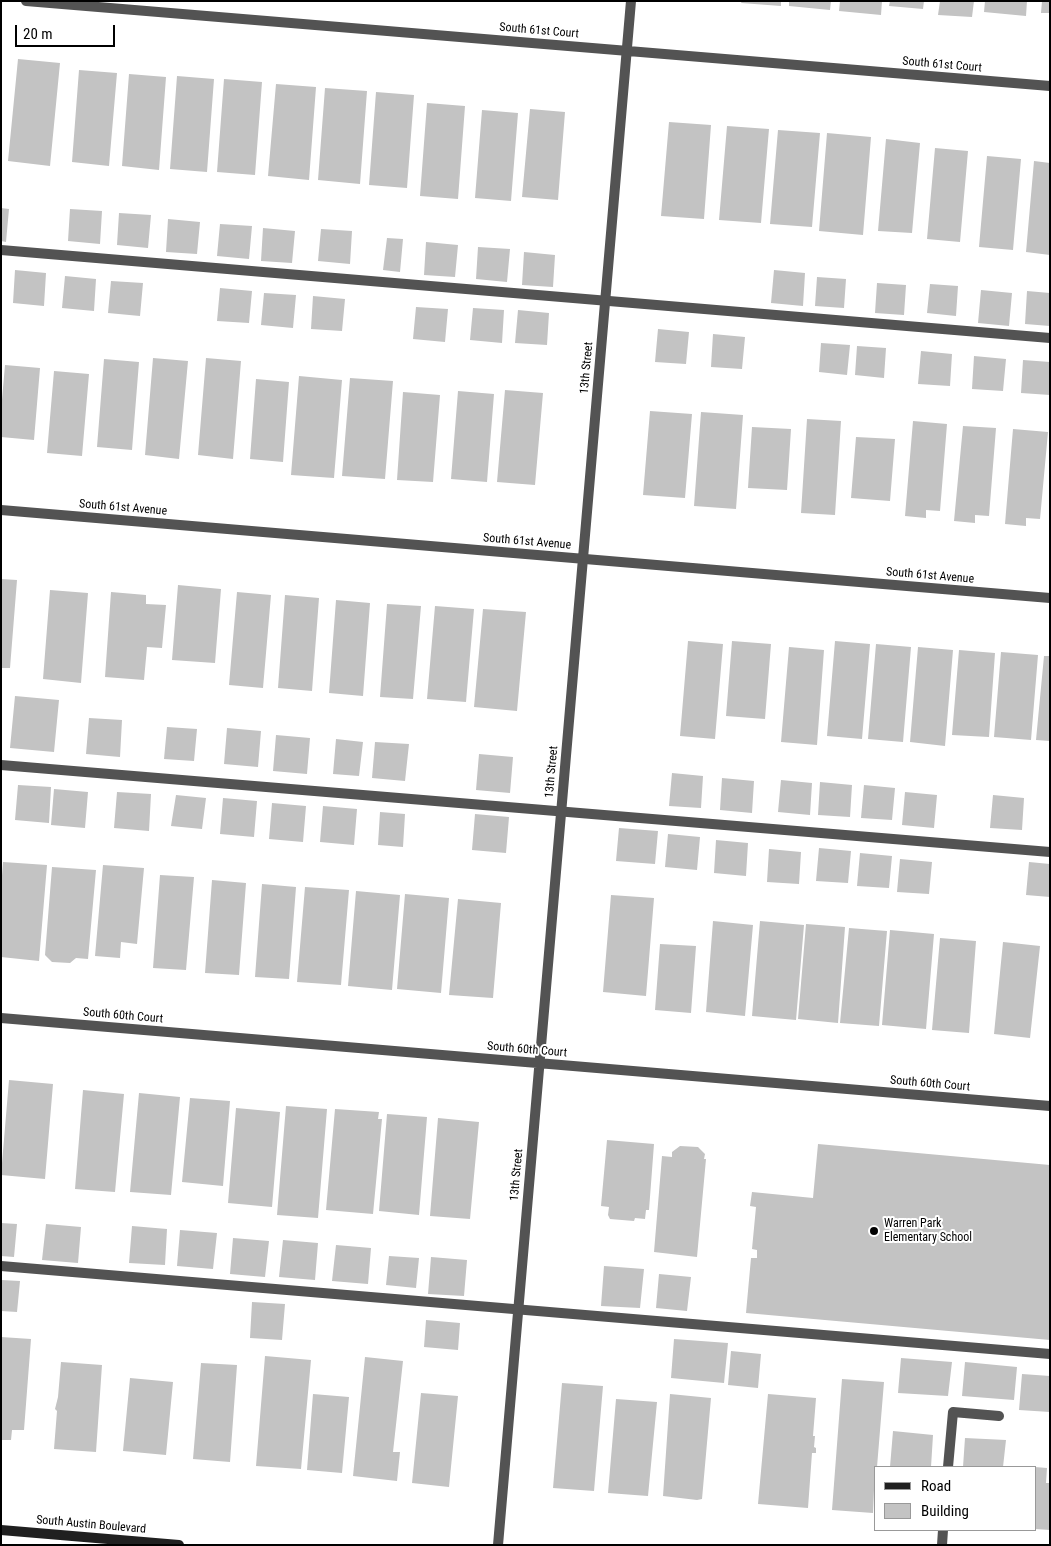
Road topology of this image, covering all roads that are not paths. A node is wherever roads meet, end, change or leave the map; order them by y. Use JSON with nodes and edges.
{"nodes":[{"id":1,"x":26,"y":1,"type":"edge"},
{"id":2,"x":631,"y":1,"type":"edge"},
{"id":3,"x":627,"y":51,"type":"junction"},
{"id":4,"x":1050,"y":86,"type":"edge"},
{"id":5,"x":1,"y":250,"type":"edge"},
{"id":6,"x":606,"y":301,"type":"junction"},
{"id":7,"x":1050,"y":338,"type":"edge"},
{"id":8,"x":1,"y":510,"type":"edge"},
{"id":9,"x":584,"y":559,"type":"junction"},
{"id":10,"x":1050,"y":598,"type":"edge"},
{"id":11,"x":1,"y":765,"type":"edge"},
{"id":12,"x":561,"y":811,"type":"junction"},
{"id":13,"x":1050,"y":852,"type":"edge"},
{"id":14,"x":1,"y":1018,"type":"edge"},
{"id":15,"x":540,"y":1064,"type":"junction"},
{"id":16,"x":1050,"y":1106,"type":"edge"},
{"id":17,"x":1,"y":1266,"type":"edge"},
{"id":18,"x":519,"y":1309,"type":"junction"},
{"id":19,"x":1050,"y":1354,"type":"edge"},
{"id":20,"x":999,"y":1416,"type":"dead end"},
{"id":21,"x":948,"y":1466,"type":"edge"},
{"id":22,"x":1,"y":1530,"type":"edge"},
{"id":23,"x":943,"y":1531,"type":"edge"},
{"id":24,"x":179,"y":1545,"type":"edge"},
{"id":25,"x":498,"y":1545,"type":"edge"},
{"id":26,"x":942,"y":1545,"type":"edge"}],
"edges":[{"from":1,"to":3,"type":"street","name":"South 61st Court"},
{"from":2,"to":3,"type":"street","name":"13th Street"},
{"from":3,"to":4,"type":"street","name":"South 61st Court"},
{"from":3,"to":6,"type":"street","name":"13th Street"},
{"from":5,"to":6,"type":"street"},
{"from":6,"to":7,"type":"street"},
{"from":6,"to":9,"type":"street","name":"13th Street"},
{"from":8,"to":9,"type":"street","name":"South 61st Avenue"},
{"from":9,"to":10,"type":"street","name":"South 61st Avenue"},
{"from":9,"to":12,"type":"street","name":"13th Street"},
{"from":11,"to":12,"type":"street"},
{"from":12,"to":13,"type":"street"},
{"from":12,"to":15,"type":"street","name":"13th Street"},
{"from":14,"to":15,"type":"street","name":"South 60th Court"},
{"from":15,"to":16,"type":"street","name":"South 60th Court"},
{"from":15,"to":18,"type":"street","name":"13th Street"},
{"from":17,"to":18,"type":"street"},
{"from":18,"to":19,"type":"street"},
{"from":18,"to":25,"type":"street","name":"13th Street"},
{"from":20,"to":21,"type":"street"},
{"from":22,"to":24,"type":"street","name":"South Austin Boulevard"},
{"from":23,"to":26,"type":"street"}]}
